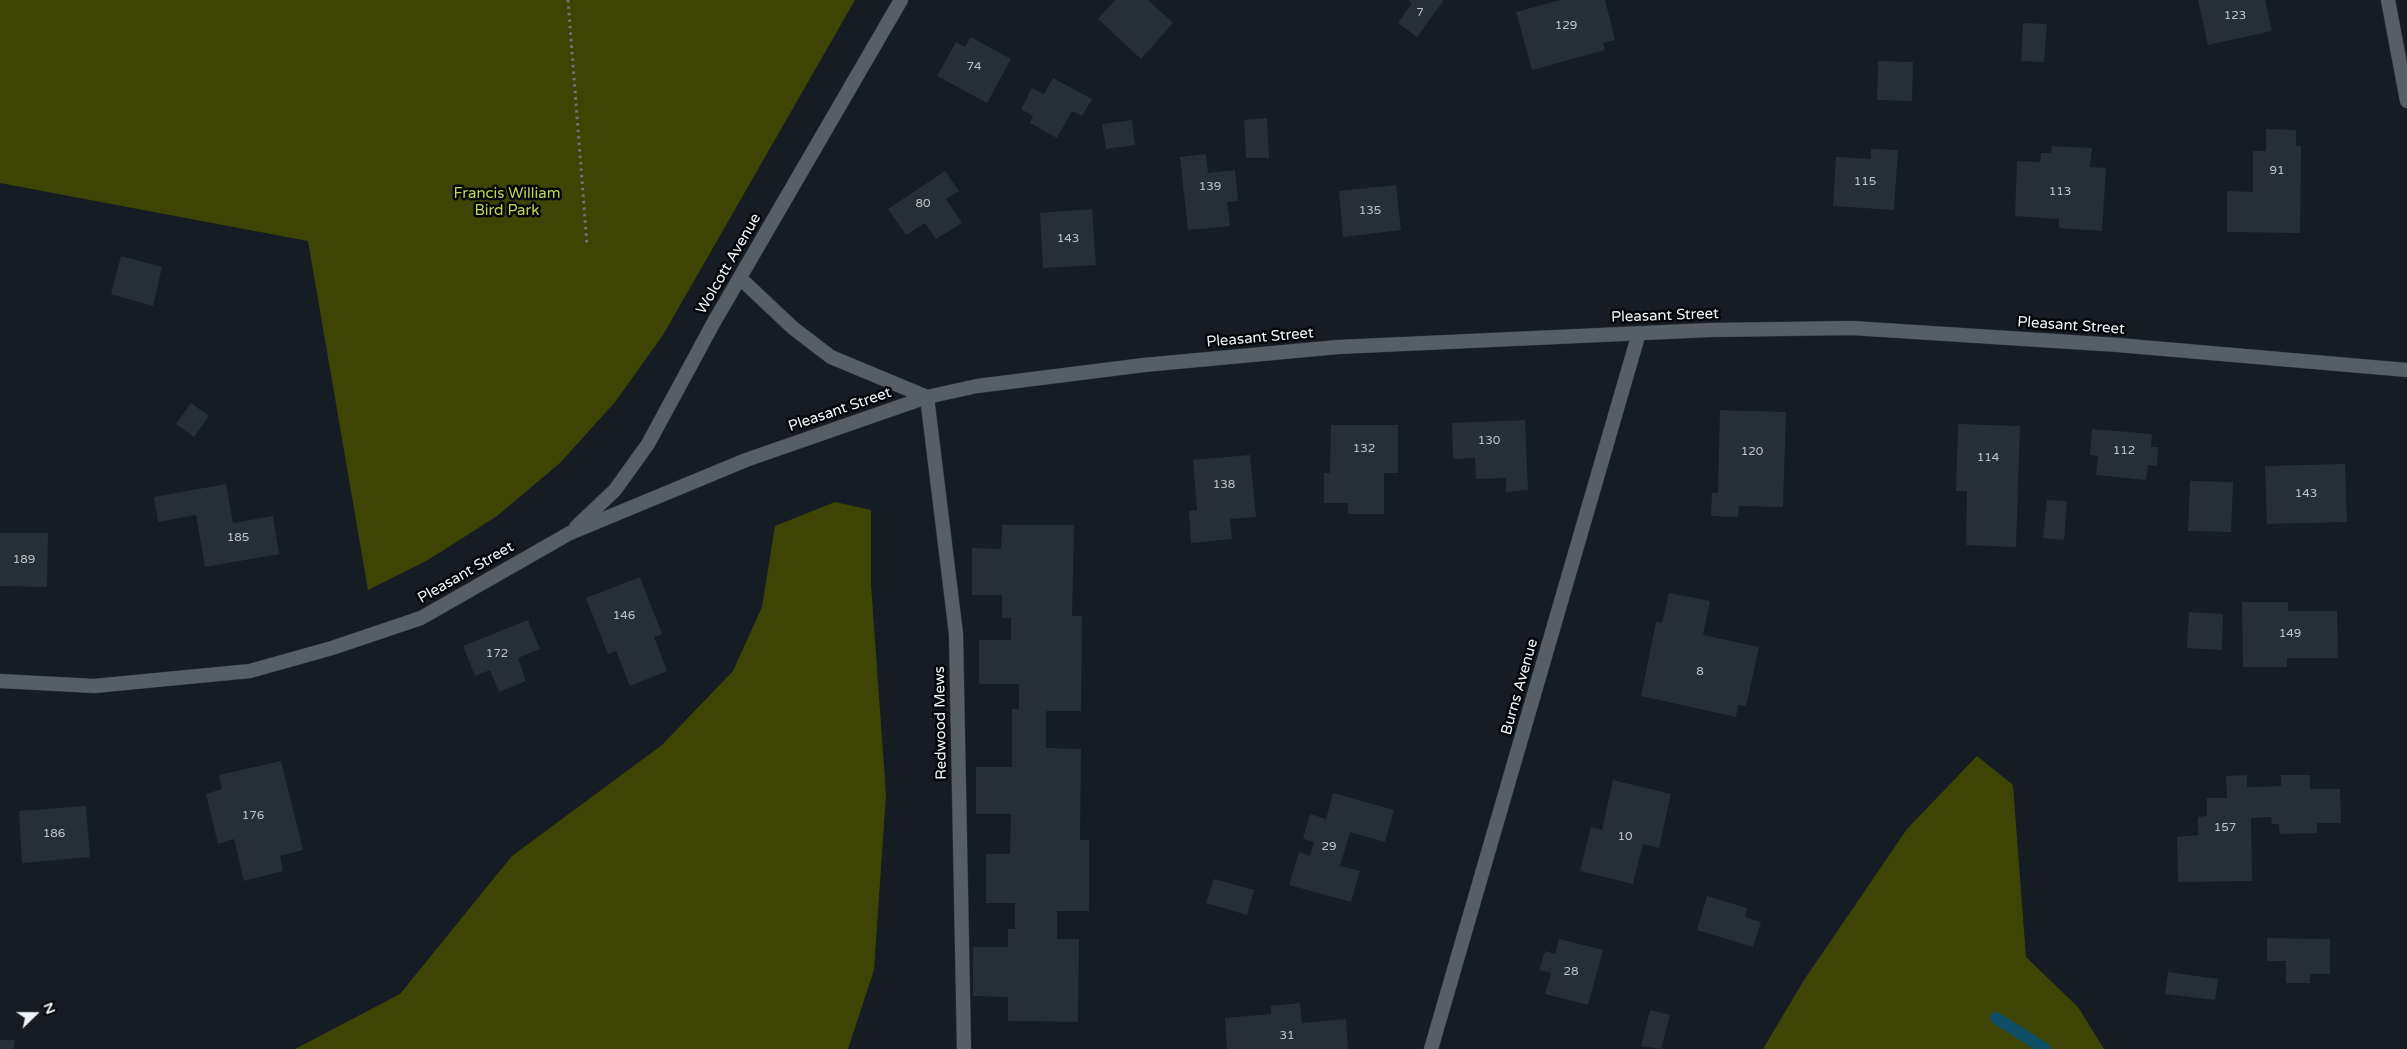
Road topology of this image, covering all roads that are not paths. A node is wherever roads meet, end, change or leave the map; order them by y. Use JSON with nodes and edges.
{"nodes":[{"id":1,"x":901,"y":0,"type":"edge"},
{"id":2,"x":2388,"y":0,"type":"edge"},
{"id":3,"x":2407,"y":101,"type":"edge"},
{"id":4,"x":741,"y":279,"type":"junction"},
{"id":5,"x":1639,"y":333,"type":"junction"},
{"id":6,"x":2407,"y":370,"type":"edge"},
{"id":7,"x":927,"y":397,"type":"junction"},
{"id":8,"x":570,"y":533,"type":"junction"},
{"id":9,"x":0,"y":681,"type":"edge"},
{"id":10,"x":964,"y":1049,"type":"edge"},
{"id":11,"x":1431,"y":1049,"type":"edge"}],
"edges":[{"from":1,"to":4,"type":"street","name":"Wolcott Avenue"},
{"from":2,"to":3,"type":"street"},
{"from":4,"to":7,"type":"street","name":"Pleasant Street"},
{"from":4,"to":8,"type":"street","name":"Wolcott Avenue"},
{"from":5,"to":6,"type":"street","name":"Pleasant Street"},
{"from":5,"to":7,"type":"street","name":"Pleasant Street"},
{"from":5,"to":11,"type":"street","name":"Burns Avenue"},
{"from":7,"to":8,"type":"street","name":"Pleasant Street"},
{"from":7,"to":10,"type":"street","name":"Redwood Mews"},
{"from":8,"to":9,"type":"street","name":"Pleasant Street"}]}
